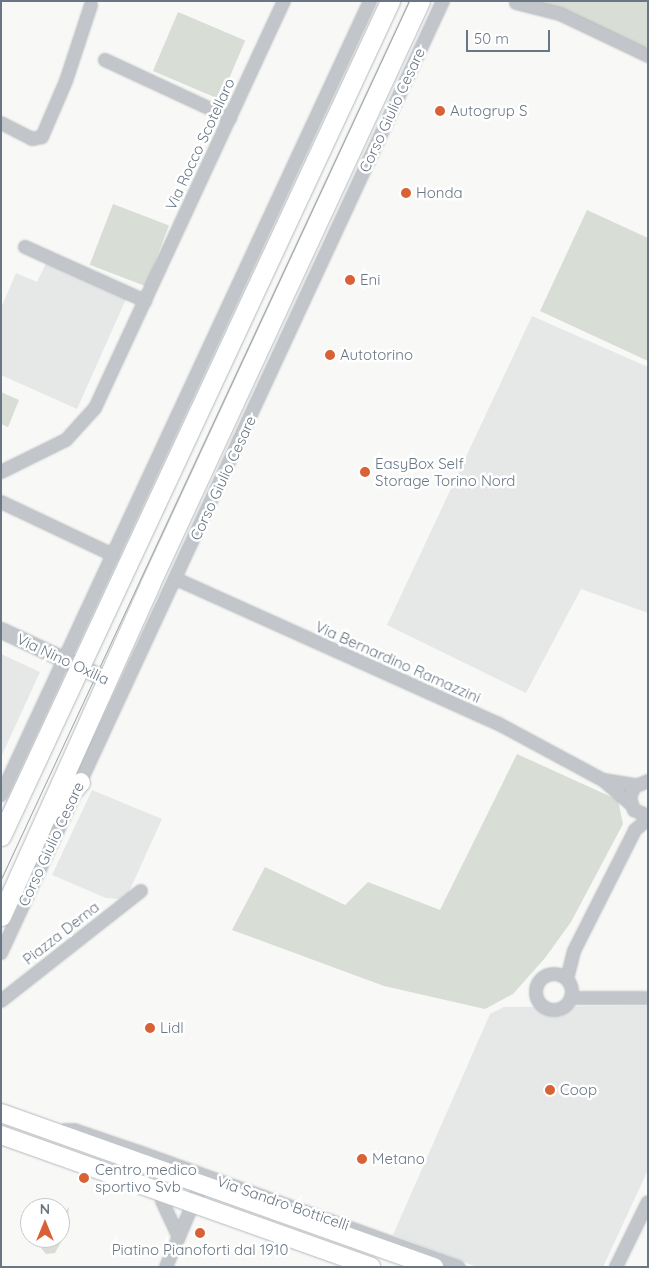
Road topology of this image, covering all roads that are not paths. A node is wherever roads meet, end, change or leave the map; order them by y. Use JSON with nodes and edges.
{"nodes":[{"id":1,"x":284,"y":1,"type":"edge"},
{"id":2,"x":370,"y":1,"type":"edge"},
{"id":3,"x":390,"y":1,"type":"edge"},
{"id":4,"x":420,"y":1,"type":"edge"},
{"id":5,"x":443,"y":1,"type":"edge"},
{"id":6,"x":544,"y":1,"type":"edge"},
{"id":7,"x":516,"y":2,"type":"edge"},
{"id":8,"x":91,"y":5,"type":"dead end"},
{"id":9,"x":560,"y":14,"type":"junction"},
{"id":10,"x":648,"y":56,"type":"edge"},
{"id":11,"x":106,"y":60,"type":"dead end"},
{"id":12,"x":230,"y":118,"type":"junction"},
{"id":13,"x":1,"y":123,"type":"edge"},
{"id":14,"x":25,"y":247,"type":"dead end"},
{"id":15,"x":145,"y":301,"type":"junction"},
{"id":16,"x":1,"y":472,"type":"edge"},
{"id":17,"x":1,"y":502,"type":"edge"},
{"id":18,"x":155,"y":508,"type":"junction"},
{"id":19,"x":123,"y":534,"type":"junction"},
{"id":20,"x":113,"y":555,"type":"junction"},
{"id":21,"x":176,"y":579,"type":"junction"},
{"id":22,"x":1,"y":630,"type":"edge"},
{"id":23,"x":72,"y":665,"type":"junction"},
{"id":24,"x":116,"y":684,"type":"junction"},
{"id":25,"x":6,"y":772,"type":"edge"},
{"id":26,"x":603,"y":780,"type":"junction"},
{"id":27,"x":644,"y":781,"type":"edge"},
{"id":28,"x":80,"y":782,"type":"junction"},
{"id":29,"x":1,"y":795,"type":"edge"},
{"id":30,"x":632,"y":807,"type":"junction"},
{"id":31,"x":648,"y":818,"type":"edge"},
{"id":32,"x":43,"y":823,"type":"junction"},
{"id":33,"x":635,"y":830,"type":"junction"},
{"id":34,"x":1,"y":836,"type":"edge"},
{"id":35,"x":141,"y":891,"type":"dead end"},
{"id":36,"x":7,"y":921,"type":"edge"},
{"id":37,"x":1,"y":936,"type":"edge"},
{"id":38,"x":574,"y":951,"type":"junction"},
{"id":39,"x":1,"y":953,"type":"edge"},
{"id":40,"x":554,"y":974,"type":"junction"},
{"id":41,"x":567,"y":979,"type":"junction"},
{"id":42,"x":571,"y":998,"type":"junction"},
{"id":43,"x":648,"y":998,"type":"edge"},
{"id":44,"x":1,"y":1001,"type":"edge"},
{"id":45,"x":1,"y":1113,"type":"edge"},
{"id":46,"x":1,"y":1135,"type":"edge"},
{"id":47,"x":38,"y":1148,"type":"junction"},
{"id":48,"x":203,"y":1180,"type":"junction"},
{"id":49,"x":162,"y":1201,"type":"junction"},
{"id":50,"x":648,"y":1202,"type":"edge"},
{"id":51,"x":192,"y":1207,"type":"junction"},
{"id":52,"x":179,"y":1237,"type":"junction"},
{"id":53,"x":166,"y":1267,"type":"edge"},
{"id":54,"x":350,"y":1267,"type":"edge"},
{"id":55,"x":371,"y":1267,"type":"edge"},
{"id":56,"x":434,"y":1267,"type":"edge"},
{"id":57,"x":459,"y":1267,"type":"edge"},
{"id":58,"x":616,"y":1267,"type":"edge"}],
"edges":[{"from":1,"to":12,"type":"street","name":"Via Rocco Scotellaro"},
{"from":2,"to":19,"type":"street"},
{"from":3,"to":18,"type":"main road"},
{"from":4,"to":24,"type":"main road","name":"Corso Giulio Cesare"},
{"from":5,"to":21,"type":"street","name":"Corso Giulio Cesare"},
{"from":6,"to":9,"type":"street"},
{"from":7,"to":9,"type":"street"},
{"from":8,"to":13,"type":"street"},
{"from":9,"to":10,"type":"street"},
{"from":11,"to":12,"type":"street"},
{"from":12,"to":15,"type":"street","name":"Via Rocco Scotellaro"},
{"from":14,"to":15,"type":"street"},
{"from":15,"to":16,"type":"street","name":"Via Rocco Scotellaro"},
{"from":17,"to":20,"type":"street"},
{"from":18,"to":19,"type":"street"},
{"from":18,"to":23,"type":"main road"},
{"from":19,"to":20,"type":"street"},
{"from":20,"to":23,"type":"street"},
{"from":21,"to":24,"type":"street","name":"Corso Giulio Cesare"},
{"from":21,"to":26,"type":"street","name":"Via Bernardino Ramazzini"},
{"from":22,"to":23,"type":"street","name":"Via Nino Oxilia"},
{"from":23,"to":24,"type":"street","name":"Via Nino Oxilia"},
{"from":23,"to":25,"type":"street"},
{"from":23,"to":34,"type":"main road"},
{"from":24,"to":28,"type":"street","name":"Corso Giulio Cesare"},
{"from":24,"to":32,"type":"main road","name":"Corso Giulio Cesare"},
{"from":25,"to":29,"type":"street"},
{"from":26,"to":27,"type":"street","name":"Via Bernardino Ramazzini"},
{"from":26,"to":30,"type":"street","name":"Via Bernardino Ramazzini"},
{"from":27,"to":30,"type":"street"},
{"from":28,"to":32,"type":"main road"},
{"from":28,"to":36,"type":"street","name":"Corso Giulio Cesare"},
{"from":30,"to":31,"type":"street","name":"Via Bernardino Ramazzini"},
{"from":30,"to":33,"type":"street"},
{"from":31,"to":33,"type":"street"},
{"from":32,"to":36,"type":"main road","name":"Corso Giulio Cesare"},
{"from":33,"to":38,"type":"street"},
{"from":35,"to":44,"type":"street","name":"Piazza Derna"},
{"from":36,"to":37,"type":"street"},
{"from":36,"to":39,"type":"street","name":"Corso Giulio Cesare"},
{"from":38,"to":40,"type":"street"},
{"from":38,"to":41,"type":"street"},
{"from":40,"to":41,"type":"street"},
{"from":40,"to":42,"type":"street"},
{"from":41,"to":42,"type":"street"},
{"from":42,"to":43,"type":"street"},
{"from":45,"to":48,"type":"main road","name":"Via Sandro Botticelli"},
{"from":46,"to":47,"type":"main road","name":"Via Sandro Botticelli"},
{"from":47,"to":49,"type":"street","name":"Via Sandro Botticelli"},
{"from":47,"to":51,"type":"main road","name":"Via Sandro Botticelli"},
{"from":48,"to":51,"type":"street"},
{"from":48,"to":56,"type":"main road","name":"Via Sandro Botticelli"},
{"from":48,"to":57,"type":"street","name":"Via Sandro Botticelli"},
{"from":49,"to":51,"type":"street","name":"Via Sandro Botticelli"},
{"from":49,"to":52,"type":"street"},
{"from":50,"to":58,"type":"street"},
{"from":51,"to":52,"type":"street"},
{"from":51,"to":54,"type":"street","name":"Via Sandro Botticelli"},
{"from":51,"to":55,"type":"main road","name":"Via Sandro Botticelli"},
{"from":52,"to":53,"type":"street"}]}
